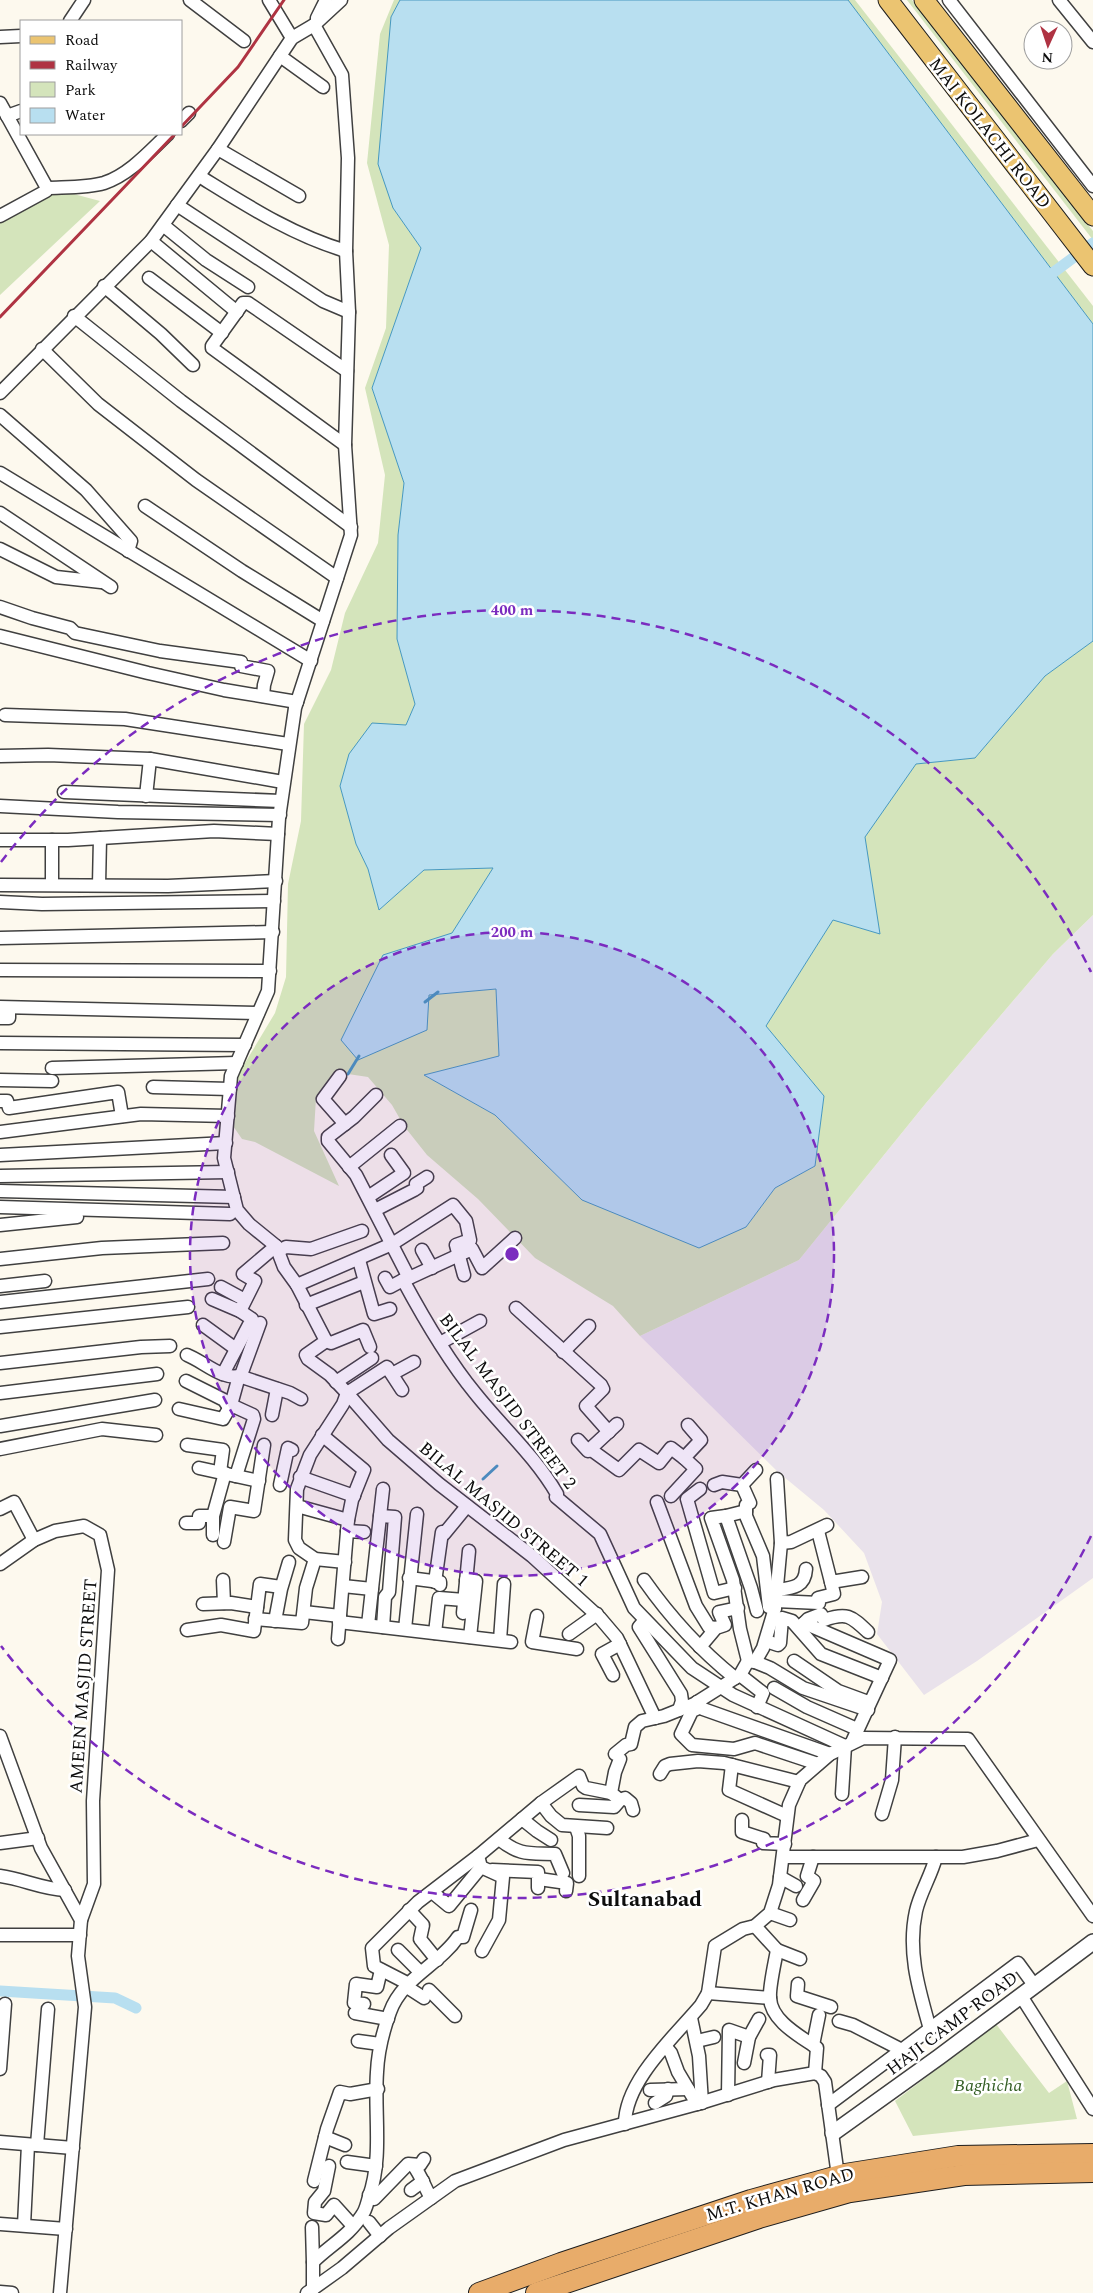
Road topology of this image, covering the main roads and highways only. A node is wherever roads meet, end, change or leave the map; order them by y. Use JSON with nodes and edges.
{"nodes":[{"id":1,"x":888,"y":0,"type":"edge"},
{"id":2,"x":924,"y":0,"type":"edge"},
{"id":3,"x":1093,"y":216,"type":"edge"},
{"id":4,"x":1093,"y":266,"type":"edge"},
{"id":5,"x":1093,"y":2154,"type":"edge"},
{"id":6,"x":1093,"y":2172,"type":"edge"},
{"id":7,"x":479,"y":2293,"type":"edge"},
{"id":8,"x":536,"y":2293,"type":"edge"}],
"edges":[{"from":1,"to":4,"type":"main road","name":"MAI KOLACHI ROAD"},
{"from":2,"to":3,"type":"main road","name":"MAI KOLACHI ROAD"},
{"from":5,"to":7,"type":"highway","name":"M.T. KHAN ROAD"},
{"from":6,"to":8,"type":"highway","name":"M.T. KHAN ROAD"}]}
